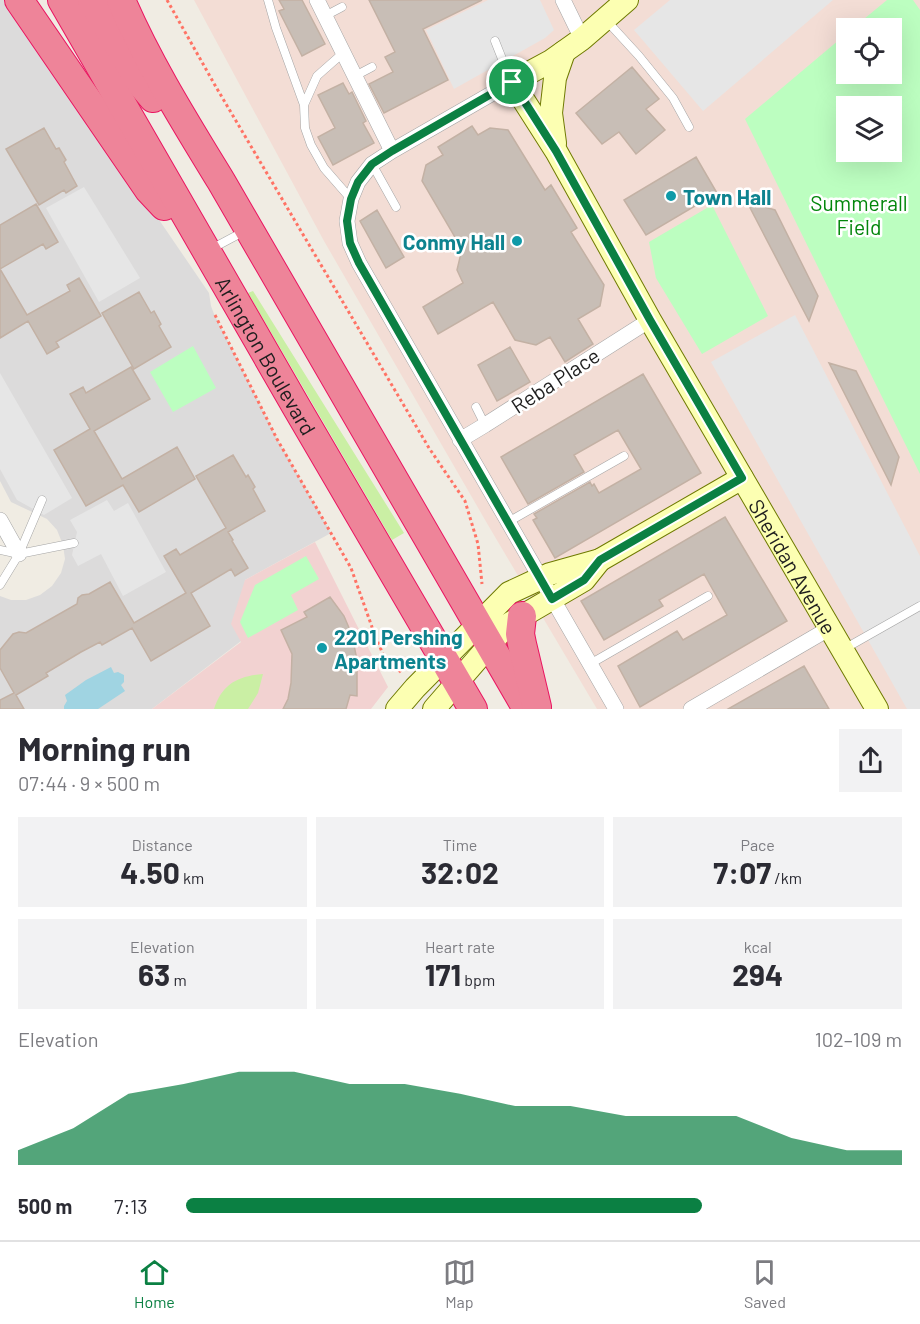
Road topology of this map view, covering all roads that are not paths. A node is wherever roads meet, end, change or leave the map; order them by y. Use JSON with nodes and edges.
{"nodes":[{"id":1,"x":19,"y":0,"type":"edge"},
{"id":2,"x":62,"y":0,"type":"edge"},
{"id":3,"x":92,"y":0,"type":"edge"},
{"id":4,"x":121,"y":0,"type":"edge"},
{"id":5,"x":268,"y":0,"type":"edge"},
{"id":6,"x":317,"y":0,"type":"edge"},
{"id":7,"x":563,"y":0,"type":"edge"},
{"id":8,"x":627,"y":0,"type":"edge"},
{"id":9,"x":342,"y":7,"type":"dead end"},
{"id":10,"x":325,"y":16,"type":"junction"},
{"id":11,"x":605,"y":19,"type":"junction"},
{"id":12,"x":495,"y":41,"type":"dead end"},
{"id":13,"x":573,"y":45,"type":"junction"},
{"id":14,"x":343,"y":53,"type":"junction"},
{"id":15,"x":372,"y":67,"type":"dead end"},
{"id":16,"x":355,"y":76,"type":"junction"},
{"id":17,"x":512,"y":82,"type":"junction"},
{"id":18,"x":304,"y":105,"type":"junction"},
{"id":19,"x":689,"y":127,"type":"dead end"},
{"id":20,"x":392,"y":151,"type":"junction"},
{"id":21,"x":556,"y":151,"type":"junction"},
{"id":22,"x":372,"y":164,"type":"junction"},
{"id":23,"x":221,"y":181,"type":"junction"},
{"id":24,"x":351,"y":199,"type":"junction"},
{"id":25,"x":396,"y":207,"type":"dead end"},
{"id":26,"x":248,"y":229,"type":"junction"},
{"id":27,"x":207,"y":251,"type":"junction"},
{"id":28,"x":650,"y":320,"type":"junction"},
{"id":29,"x":476,"y":407,"type":"dead end"},
{"id":30,"x":485,"y":425,"type":"junction"},
{"id":31,"x":460,"y":440,"type":"junction"},
{"id":32,"x":624,"y":456,"type":"dead end"},
{"id":33,"x":742,"y":478,"type":"junction"},
{"id":34,"x":42,"y":500,"type":"dead end"},
{"id":35,"x":0,"y":520,"type":"edge"},
{"id":36,"x":508,"y":522,"type":"junction"},
{"id":37,"x":74,"y":543,"type":"dead end"},
{"id":38,"x":0,"y":550,"type":"edge"},
{"id":39,"x":19,"y":554,"type":"junction"},
{"id":40,"x":600,"y":560,"type":"junction"},
{"id":41,"x":540,"y":579,"type":"junction"},
{"id":42,"x":0,"y":585,"type":"edge"},
{"id":43,"x":708,"y":596,"type":"dead end"},
{"id":44,"x":552,"y":599,"type":"junction"},
{"id":45,"x":920,"y":606,"type":"edge"},
{"id":46,"x":522,"y":616,"type":"junction"},
{"id":47,"x":830,"y":628,"type":"junction"},
{"id":48,"x":484,"y":635,"type":"junction"},
{"id":49,"x":843,"y":650,"type":"junction"},
{"id":50,"x":590,"y":664,"type":"junction"},
{"id":51,"x":451,"y":670,"type":"junction"},
{"id":52,"x":397,"y":709,"type":"edge"},
{"id":53,"x":434,"y":709,"type":"edge"},
{"id":54,"x":473,"y":709,"type":"edge"},
{"id":55,"x":527,"y":709,"type":"edge"},
{"id":56,"x":537,"y":709,"type":"edge"},
{"id":57,"x":616,"y":709,"type":"edge"},
{"id":58,"x":691,"y":709,"type":"edge"},
{"id":59,"x":877,"y":709,"type":"edge"}],
"edges":[{"from":1,"to":27,"type":"highway"},
{"from":2,"to":27,"type":"highway","name":"Arlington Boulevard"},
{"from":3,"to":23,"type":"highway"},
{"from":4,"to":23,"type":"highway"},
{"from":5,"to":18,"type":"lane"},
{"from":6,"to":10,"type":"street"},
{"from":7,"to":13,"type":"street"},
{"from":8,"to":11,"type":"street"},
{"from":9,"to":10,"type":"lane"},
{"from":10,"to":14,"type":"street"},
{"from":11,"to":13,"type":"street"},
{"from":11,"to":19,"type":"lane"},
{"from":12,"to":17,"type":"lane"},
{"from":13,"to":17,"type":"street"},
{"from":13,"to":21,"type":"street"},
{"from":14,"to":16,"type":"street"},
{"from":14,"to":18,"type":"lane"},
{"from":15,"to":16,"type":"lane"},
{"from":16,"to":20,"type":"street"},
{"from":17,"to":20,"type":"street"},
{"from":17,"to":21,"type":"street","name":"Sheridan Avenue"},
{"from":18,"to":24,"type":"lane"},
{"from":20,"to":22,"type":"street"},
{"from":21,"to":28,"type":"street","name":"Sheridan Avenue"},
{"from":22,"to":24,"type":"street"},
{"from":22,"to":25,"type":"lane"},
{"from":23,"to":26,"type":"highway"},
{"from":24,"to":31,"type":"street"},
{"from":26,"to":27,"type":"lane"},
{"from":26,"to":48,"type":"highway"},
{"from":27,"to":51,"type":"highway","name":"Arlington Boulevard"},
{"from":28,"to":30,"type":"street","name":"Reba Place"},
{"from":28,"to":33,"type":"street","name":"Sheridan Avenue"},
{"from":29,"to":30,"type":"lane"},
{"from":30,"to":31,"type":"street","name":"Reba Place"},
{"from":31,"to":36,"type":"street"},
{"from":32,"to":36,"type":"lane"},
{"from":33,"to":40,"type":"street"},
{"from":33,"to":47,"type":"street","name":"Sheridan Avenue"},
{"from":34,"to":39,"type":"lane"},
{"from":35,"to":39,"type":"street"},
{"from":36,"to":41,"type":"street"},
{"from":37,"to":39,"type":"lane"},
{"from":38,"to":39,"type":"lane"},
{"from":39,"to":42,"type":"lane"},
{"from":40,"to":41,"type":"street"},
{"from":40,"to":44,"type":"street"},
{"from":41,"to":44,"type":"street"},
{"from":41,"to":48,"type":"street"},
{"from":43,"to":50,"type":"lane"},
{"from":44,"to":46,"type":"street"},
{"from":44,"to":50,"type":"street"},
{"from":45,"to":49,"type":"lane"},
{"from":46,"to":48,"type":"street"},
{"from":46,"to":56,"type":"highway"},
{"from":47,"to":49,"type":"street","name":"Sheridan Avenue"},
{"from":47,"to":58,"type":"street"},
{"from":48,"to":51,"type":"street"},
{"from":48,"to":55,"type":"highway"},
{"from":49,"to":59,"type":"street","name":"Sheridan Avenue"},
{"from":50,"to":57,"type":"street"},
{"from":51,"to":52,"type":"street"},
{"from":51,"to":53,"type":"street"},
{"from":51,"to":54,"type":"highway","name":"Arlington Boulevard"}]}
